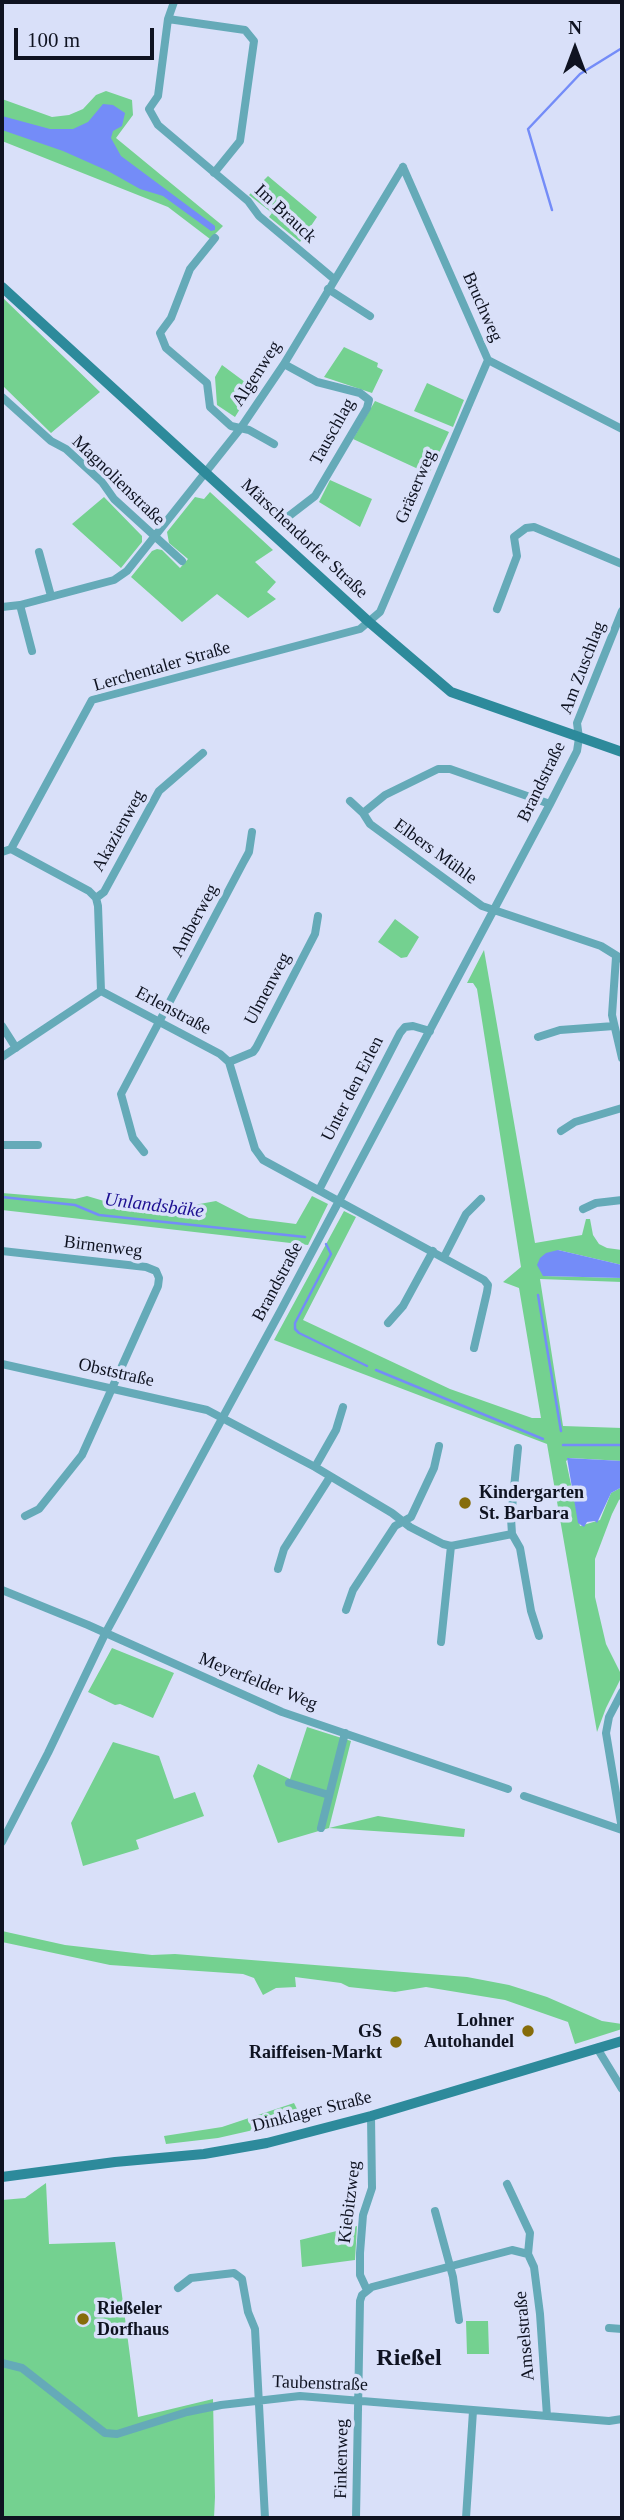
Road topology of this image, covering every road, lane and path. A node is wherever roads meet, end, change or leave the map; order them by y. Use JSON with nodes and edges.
{"nodes":[{"id":1,"x":174,"y":2,"type":"edge"},
{"id":2,"x":168,"y":19,"type":"junction"},
{"id":3,"x":403,"y":167,"type":"joint"},
{"id":4,"x":214,"y":173,"type":"junction"},
{"id":5,"x":215,"y":238,"type":"dead end"},
{"id":6,"x":334,"y":279,"type":"junction"},
{"id":7,"x":2,"y":287,"type":"edge"},
{"id":8,"x":328,"y":289,"type":"junction"},
{"id":9,"x":370,"y":316,"type":"dead end"},
{"id":10,"x":488,"y":360,"type":"junction"},
{"id":11,"x":284,"y":364,"type":"junction"},
{"id":12,"x":2,"y":397,"type":"edge"},
{"id":13,"x":240,"y":429,"type":"junction"},
{"id":14,"x":622,"y":429,"type":"edge"},
{"id":15,"x":274,"y":444,"type":"dead end"},
{"id":16,"x":206,"y":473,"type":"junction"},
{"id":17,"x":289,"y":516,"type":"dead end"},
{"id":18,"x":155,"y":538,"type":"junction"},
{"id":19,"x":39,"y":552,"type":"dead end"},
{"id":20,"x":181,"y":561,"type":"dead end"},
{"id":21,"x":622,"y":564,"type":"edge"},
{"id":22,"x":51,"y":596,"type":"junction"},
{"id":23,"x":20,"y":605,"type":"junction"},
{"id":24,"x":2,"y":607,"type":"edge"},
{"id":25,"x":497,"y":608,"type":"dead end"},
{"id":26,"x":622,"y":611,"type":"edge"},
{"id":27,"x":369,"y":622,"type":"junction"},
{"id":28,"x":32,"y":651,"type":"dead end"},
{"id":29,"x":579,"y":738,"type":"junction"},
{"id":30,"x":622,"y":752,"type":"edge"},
{"id":31,"x":203,"y":753,"type":"dead end"},
{"id":32,"x":350,"y":801,"type":"dead end"},
{"id":33,"x":550,"y":803,"type":"junction"},
{"id":34,"x":363,"y":813,"type":"junction"},
{"id":35,"x":253,"y":832,"type":"dead end"},
{"id":36,"x":6,"y":850,"type":"edge"},
{"id":37,"x":96,"y":898,"type":"junction"},
{"id":38,"x":494,"y":909,"type":"junction"},
{"id":39,"x":318,"y":916,"type":"dead end"},
{"id":40,"x":619,"y":958,"type":"edge"},
{"id":41,"x":101,"y":992,"type":"junction"},
{"id":42,"x":160,"y":1022,"type":"junction"},
{"id":43,"x":2,"y":1026,"type":"edge"},
{"id":44,"x":614,"y":1026,"type":"junction"},
{"id":45,"x":430,"y":1031,"type":"junction"},
{"id":46,"x":538,"y":1037,"type":"dead end"},
{"id":47,"x":16,"y":1048,"type":"junction"},
{"id":48,"x":2,"y":1057,"type":"edge"},
{"id":49,"x":622,"y":1058,"type":"edge"},
{"id":50,"x":229,"y":1062,"type":"junction"},
{"id":51,"x":622,"y":1108,"type":"edge"},
{"id":52,"x":561,"y":1131,"type":"dead end"},
{"id":53,"x":2,"y":1145,"type":"edge"},
{"id":54,"x":38,"y":1145,"type":"dead end"},
{"id":55,"x":144,"y":1152,"type":"dead end"},
{"id":56,"x":320,"y":1190,"type":"junction"},
{"id":57,"x":481,"y":1199,"type":"dead end"},
{"id":58,"x":339,"y":1200,"type":"junction"},
{"id":59,"x":622,"y":1200,"type":"edge"},
{"id":60,"x":583,"y":1209,"type":"dead end"},
{"id":61,"x":2,"y":1251,"type":"edge"},
{"id":62,"x":433,"y":1251,"type":"junction"},
{"id":63,"x":444,"y":1257,"type":"junction"},
{"id":64,"x":388,"y":1324,"type":"dead end"},
{"id":65,"x":474,"y":1348,"type":"dead end"},
{"id":66,"x":2,"y":1364,"type":"edge"},
{"id":67,"x":112,"y":1389,"type":"junction"},
{"id":68,"x":343,"y":1407,"type":"dead end"},
{"id":69,"x":222,"y":1417,"type":"junction"},
{"id":70,"x":439,"y":1446,"type":"dead end"},
{"id":71,"x":518,"y":1448,"type":"dead end"},
{"id":72,"x":315,"y":1467,"type":"junction"},
{"id":73,"x":330,"y":1477,"type":"junction"},
{"id":74,"x":24,"y":1516,"type":"dead end"},
{"id":75,"x":401,"y":1521,"type":"junction"},
{"id":76,"x":512,"y":1534,"type":"junction"},
{"id":77,"x":451,"y":1546,"type":"junction"},
{"id":78,"x":278,"y":1569,"type":"dead end"},
{"id":79,"x":2,"y":1590,"type":"edge"},
{"id":80,"x":346,"y":1610,"type":"dead end"},
{"id":81,"x":106,"y":1634,"type":"junction"},
{"id":82,"x":540,"y":1636,"type":"dead end"},
{"id":83,"x":441,"y":1642,"type":"dead end"},
{"id":84,"x":622,"y":1692,"type":"edge"},
{"id":85,"x":345,"y":1733,"type":"junction"},
{"id":86,"x":289,"y":1783,"type":"dead end"},
{"id":87,"x":508,"y":1789,"type":"dead end"},
{"id":88,"x":329,"y":1795,"type":"junction"},
{"id":89,"x":524,"y":1796,"type":"dead end"},
{"id":90,"x":321,"y":1828,"type":"dead end"},
{"id":91,"x":622,"y":1830,"type":"edge"},
{"id":92,"x":2,"y":1842,"type":"edge"},
{"id":93,"x":622,"y":2041,"type":"edge"},
{"id":94,"x":597,"y":2048,"type":"junction"},
{"id":95,"x":622,"y":2089,"type":"edge"},
{"id":96,"x":371,"y":2116,"type":"junction"},
{"id":97,"x":2,"y":2177,"type":"edge"},
{"id":98,"x":507,"y":2184,"type":"dead end"},
{"id":99,"x":435,"y":2211,"type":"dead end"},
{"id":100,"x":528,"y":2253,"type":"junction"},
{"id":101,"x":450,"y":2266,"type":"junction"},
{"id":102,"x":178,"y":2288,"type":"dead end"},
{"id":103,"x":367,"y":2290,"type":"junction"},
{"id":104,"x":459,"y":2320,"type":"dead end"},
{"id":105,"x":609,"y":2329,"type":"dead end"},
{"id":106,"x":622,"y":2329,"type":"edge"},
{"id":107,"x":2,"y":2363,"type":"edge"},
{"id":108,"x":258,"y":2399,"type":"junction"},
{"id":109,"x":359,"y":2401,"type":"junction"},
{"id":110,"x":474,"y":2411,"type":"junction"},
{"id":111,"x":547,"y":2416,"type":"junction"},
{"id":112,"x":622,"y":2419,"type":"edge"},
{"id":113,"x":265,"y":2518,"type":"edge"},
{"id":114,"x":356,"y":2518,"type":"edge"},
{"id":115,"x":466,"y":2518,"type":"edge"}],
"edges":[{"from":1,"to":2,"type":"street"},
{"from":2,"to":4,"type":"street","name":"Im Brauck"},
{"from":2,"to":4,"type":"street"},
{"from":3,"to":6,"type":"street","name":"Algenweg"},
{"from":3,"to":10,"type":"street","name":"Bruchweg"},
{"from":4,"to":6,"type":"street","name":"Im Brauck"},
{"from":5,"to":13,"type":"street"},
{"from":6,"to":8,"type":"street","name":"Algenweg"},
{"from":7,"to":16,"type":"street","name":"Märschendorfer Straße"},
{"from":8,"to":9,"type":"street"},
{"from":8,"to":11,"type":"street","name":"Algenweg"},
{"from":10,"to":14,"type":"street","name":"Bruchweg"},
{"from":10,"to":27,"type":"street","name":"Gräserweg"},
{"from":11,"to":13,"type":"street","name":"Algenweg"},
{"from":11,"to":17,"type":"street","name":"Tauschlag"},
{"from":12,"to":18,"type":"street","name":"Magnolienstraße"},
{"from":13,"to":15,"type":"street"},
{"from":13,"to":16,"type":"street","name":"Algenweg"},
{"from":16,"to":18,"type":"street","name":"Algenweg"},
{"from":16,"to":27,"type":"street","name":"Märschendorfer Straße"},
{"from":18,"to":20,"type":"street","name":"Magnolienstraße"},
{"from":18,"to":22,"type":"street","name":"Algenweg"},
{"from":19,"to":22,"type":"street"},
{"from":21,"to":25,"type":"street"},
{"from":22,"to":23,"type":"street","name":"Algenweg"},
{"from":23,"to":24,"type":"street","name":"Algenweg"},
{"from":23,"to":28,"type":"street"},
{"from":26,"to":29,"type":"street","name":"Am Zuschlag"},
{"from":27,"to":29,"type":"street","name":"Märschendorfer Straße"},
{"from":27,"to":36,"type":"street","name":"Lerchentaler Straße"},
{"from":29,"to":30,"type":"street","name":"Märschendorfer Straße"},
{"from":29,"to":33,"type":"street","name":"Brandstraße"},
{"from":31,"to":37,"type":"street","name":"Akazienweg"},
{"from":32,"to":34,"type":"street","name":"Elbers Mühle"},
{"from":33,"to":34,"type":"street","name":"Elbers Mühle"},
{"from":33,"to":38,"type":"street","name":"Brandstraße"},
{"from":34,"to":38,"type":"street","name":"Elbers Mühle"},
{"from":35,"to":42,"type":"street","name":"Amberweg"},
{"from":36,"to":37,"type":"street"},
{"from":37,"to":41,"type":"street"},
{"from":38,"to":40,"type":"street","name":"Elbers Mühle"},
{"from":38,"to":45,"type":"street","name":"Brandstraße"},
{"from":39,"to":50,"type":"street","name":"Ulmenweg"},
{"from":40,"to":44,"type":"street"},
{"from":41,"to":42,"type":"street","name":"Erlenstraße"},
{"from":41,"to":47,"type":"street"},
{"from":42,"to":50,"type":"street","name":"Erlenstraße"},
{"from":42,"to":55,"type":"street","name":"Amberweg"},
{"from":43,"to":47,"type":"street"},
{"from":44,"to":46,"type":"street"},
{"from":44,"to":49,"type":"street"},
{"from":45,"to":56,"type":"street","name":"Unter den Erlen"},
{"from":45,"to":58,"type":"street","name":"Brandstraße"},
{"from":47,"to":48,"type":"street"},
{"from":50,"to":56,"type":"street"},
{"from":51,"to":52,"type":"street"},
{"from":53,"to":54,"type":"street"},
{"from":56,"to":58,"type":"street"},
{"from":57,"to":63,"type":"street"},
{"from":58,"to":62,"type":"street"},
{"from":58,"to":69,"type":"street","name":"Brandstraße"},
{"from":59,"to":60,"type":"street"},
{"from":61,"to":67,"type":"street","name":"Birnenweg"},
{"from":62,"to":63,"type":"street"},
{"from":62,"to":64,"type":"street"},
{"from":63,"to":65,"type":"street"},
{"from":66,"to":67,"type":"street","name":"Obststraße"},
{"from":67,"to":69,"type":"street","name":"Obststraße"},
{"from":67,"to":74,"type":"street"},
{"from":68,"to":72,"type":"street"},
{"from":69,"to":72,"type":"street","name":"Obststraße"},
{"from":69,"to":81,"type":"street","name":"Brandstraße"},
{"from":70,"to":75,"type":"street"},
{"from":71,"to":76,"type":"street"},
{"from":72,"to":73,"type":"street","name":"Obststraße"},
{"from":73,"to":75,"type":"street","name":"Obststraße"},
{"from":73,"to":78,"type":"street"},
{"from":75,"to":77,"type":"street","name":"Obststraße"},
{"from":75,"to":80,"type":"street"},
{"from":76,"to":77,"type":"street"},
{"from":76,"to":82,"type":"street"},
{"from":77,"to":83,"type":"street"},
{"from":79,"to":81,"type":"street","name":"Meyerfelder Weg"},
{"from":81,"to":85,"type":"street","name":"Meyerfelder Weg"},
{"from":81,"to":92,"type":"street","name":"Brandstraße"},
{"from":84,"to":91,"type":"street"},
{"from":85,"to":87,"type":"street","name":"Meyerfelder Weg"},
{"from":85,"to":88,"type":"street"},
{"from":86,"to":88,"type":"street"},
{"from":88,"to":90,"type":"street"},
{"from":89,"to":91,"type":"street"},
{"from":93,"to":94,"type":"street","name":"Dinklager Straße"},
{"from":94,"to":95,"type":"street"},
{"from":94,"to":96,"type":"street","name":"Dinklager Straße"},
{"from":96,"to":97,"type":"street","name":"Dinklager Straße"},
{"from":96,"to":103,"type":"street","name":"Kiebitzweg"},
{"from":98,"to":100,"type":"street","name":"Amselstraße"},
{"from":99,"to":101,"type":"street"},
{"from":100,"to":101,"type":"street"},
{"from":100,"to":111,"type":"street","name":"Amselstraße"},
{"from":101,"to":103,"type":"street"},
{"from":101,"to":104,"type":"street"},
{"from":102,"to":108,"type":"street"},
{"from":103,"to":109,"type":"street"},
{"from":105,"to":106,"type":"street"},
{"from":107,"to":108,"type":"street","name":"Taubenstraße"},
{"from":108,"to":109,"type":"street","name":"Taubenstraße"},
{"from":108,"to":113,"type":"street"},
{"from":109,"to":110,"type":"street","name":"Taubenstraße"},
{"from":109,"to":114,"type":"street","name":"Finkenweg"},
{"from":110,"to":111,"type":"street","name":"Taubenstraße"},
{"from":110,"to":115,"type":"street"},
{"from":111,"to":112,"type":"street","name":"Taubenstraße"}]}
